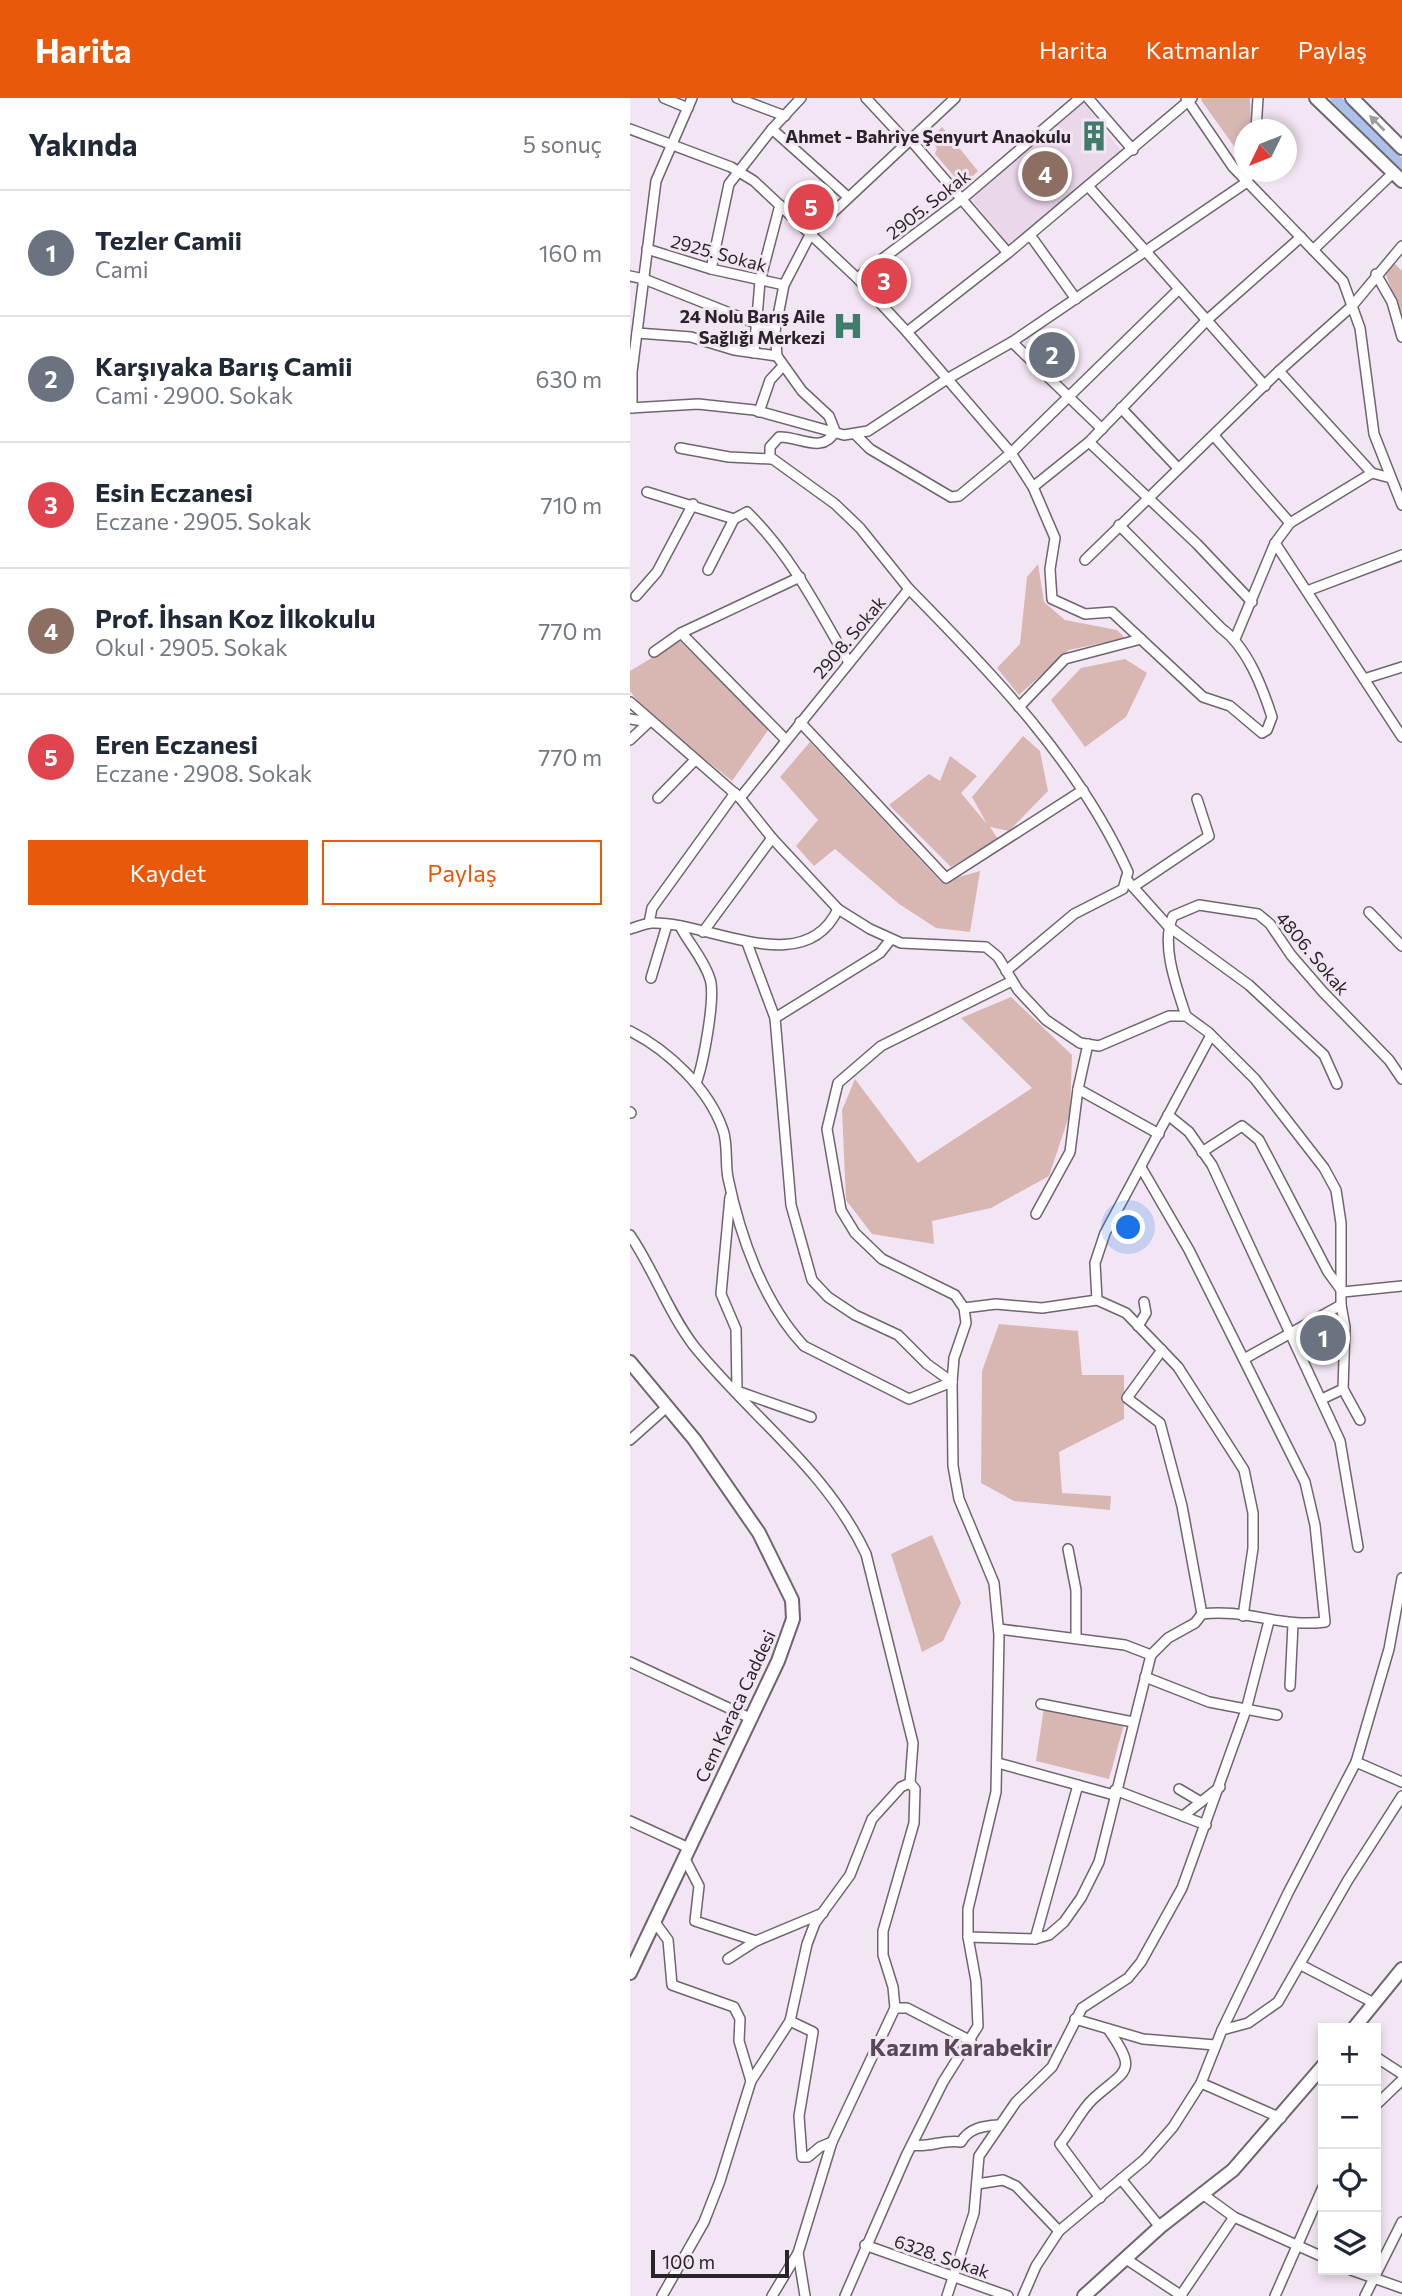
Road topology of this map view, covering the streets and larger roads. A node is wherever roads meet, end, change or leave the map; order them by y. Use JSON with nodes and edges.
{"nodes":[{"id":1,"x":664,"y":98,"type":"edge"},
{"id":2,"x":692,"y":98,"type":"edge"},
{"id":3,"x":737,"y":98,"type":"edge"},
{"id":4,"x":801,"y":98,"type":"edge"},
{"id":5,"x":866,"y":98,"type":"edge"},
{"id":6,"x":955,"y":98,"type":"edge"},
{"id":7,"x":1080,"y":98,"type":"edge"},
{"id":8,"x":1088,"y":98,"type":"edge"},
{"id":9,"x":1258,"y":98,"type":"edge"},
{"id":10,"x":1316,"y":98,"type":"edge"},
{"id":11,"x":1352,"y":98,"type":"edge"},
{"id":12,"x":1189,"y":99,"type":"edge"},
{"id":13,"x":688,"y":108,"type":"junction"},
{"id":14,"x":785,"y":116,"type":"junction"},
{"id":15,"x":1257,"y":119,"type":"edge"},
{"id":16,"x":772,"y":128,"type":"junction"},
{"id":17,"x":630,"y":129,"type":"edge"},
{"id":18,"x":908,"y":139,"type":"junction"},
{"id":19,"x":672,"y":144,"type":"junction"},
{"id":20,"x":1402,"y":148,"type":"edge"},
{"id":21,"x":1133,"y":150,"type":"junction"},
{"id":22,"x":1234,"y":168,"type":"edge"},
{"id":23,"x":737,"y":171,"type":"junction"},
{"id":24,"x":1398,"y":177,"type":"edge"},
{"id":25,"x":1241,"y":182,"type":"edge"},
{"id":26,"x":1252,"y":182,"type":"edge"},
{"id":27,"x":1088,"y":186,"type":"junction"},
{"id":28,"x":848,"y":197,"type":"junction"},
{"id":29,"x":963,"y":198,"type":"junction"},
{"id":30,"x":780,"y":205,"type":"junction"},
{"id":31,"x":811,"y":233,"type":"junction"},
{"id":32,"x":1030,"y":235,"type":"junction"},
{"id":33,"x":1301,"y":237,"type":"junction"},
{"id":34,"x":1402,"y":246,"type":"edge"},
{"id":35,"x":647,"y":249,"type":"junction"},
{"id":36,"x":1313,"y":250,"type":"junction"},
{"id":37,"x":1145,"y":251,"type":"junction"},
{"id":38,"x":1008,"y":253,"type":"junction"},
{"id":39,"x":711,"y":269,"type":"junction"},
{"id":40,"x":1377,"y":274,"type":"junction"},
{"id":41,"x":630,"y":276,"type":"edge"},
{"id":42,"x":857,"y":278,"type":"junction"},
{"id":43,"x":644,"y":279,"type":"junction"},
{"id":44,"x":760,"y":281,"type":"junction"},
{"id":45,"x":784,"y":285,"type":"junction"},
{"id":46,"x":1179,"y":289,"type":"junction"},
{"id":47,"x":1076,"y":299,"type":"junction"},
{"id":48,"x":1352,"y":306,"type":"junction"},
{"id":49,"x":1207,"y":320,"type":"junction"},
{"id":50,"x":757,"y":323,"type":"junction"},
{"id":51,"x":775,"y":331,"type":"junction"},
{"id":52,"x":907,"y":332,"type":"junction"},
{"id":53,"x":637,"y":333,"type":"junction"},
{"id":54,"x":1402,"y":337,"type":"edge"},
{"id":55,"x":1012,"y":342,"type":"junction"},
{"id":56,"x":754,"y":353,"type":"junction"},
{"id":57,"x":777,"y":356,"type":"junction"},
{"id":58,"x":783,"y":366,"type":"junction"},
{"id":59,"x":1279,"y":371,"type":"junction"},
{"id":60,"x":631,"y":372,"type":"edge"},
{"id":61,"x":947,"y":379,"type":"junction"},
{"id":62,"x":1265,"y":386,"type":"junction"},
{"id":63,"x":1068,"y":397,"type":"junction"},
{"id":64,"x":631,"y":408,"type":"edge"},
{"id":65,"x":1121,"y":408,"type":"junction"},
{"id":66,"x":759,"y":412,"type":"junction"},
{"id":67,"x":1102,"y":429,"type":"junction"},
{"id":68,"x":834,"y":433,"type":"junction"},
{"id":69,"x":855,"y":434,"type":"junction"},
{"id":70,"x":1214,"y":437,"type":"junction"},
{"id":71,"x":1089,"y":442,"type":"junction"},
{"id":72,"x":680,"y":448,"type":"dead end"},
{"id":73,"x":1011,"y":453,"type":"junction"},
{"id":74,"x":771,"y":459,"type":"junction"},
{"id":75,"x":1178,"y":468,"type":"junction"},
{"id":76,"x":1372,"y":474,"type":"junction"},
{"id":77,"x":1391,"y":478,"type":"junction"},
{"id":78,"x":1033,"y":487,"type":"junction"},
{"id":79,"x":647,"y":492,"type":"dead end"},
{"id":80,"x":1146,"y":499,"type":"junction"},
{"id":81,"x":693,"y":504,"type":"junction"},
{"id":82,"x":1402,"y":505,"type":"edge"},
{"id":83,"x":734,"y":519,"type":"junction"},
{"id":84,"x":1290,"y":523,"type":"junction"},
{"id":85,"x":1119,"y":525,"type":"junction"},
{"id":86,"x":1275,"y":543,"type":"junction"},
{"id":87,"x":1402,"y":555,"type":"edge"},
{"id":88,"x":1085,"y":560,"type":"dead end"},
{"id":89,"x":708,"y":570,"type":"dead end"},
{"id":90,"x":800,"y":577,"type":"junction"},
{"id":91,"x":909,"y":589,"type":"junction"},
{"id":92,"x":1307,"y":591,"type":"junction"},
{"id":93,"x":636,"y":596,"type":"dead end"},
{"id":94,"x":1252,"y":602,"type":"junction"},
{"id":95,"x":681,"y":633,"type":"junction"},
{"id":96,"x":1141,"y":639,"type":"junction"},
{"id":97,"x":1236,"y":639,"type":"junction"},
{"id":98,"x":654,"y":652,"type":"dead end"},
{"id":99,"x":848,"y":661,"type":"junction"},
{"id":100,"x":1402,"y":667,"type":"edge"},
{"id":101,"x":1364,"y":680,"type":"junction"},
{"id":102,"x":630,"y":702,"type":"edge"},
{"id":103,"x":1019,"y":707,"type":"junction"},
{"id":104,"x":630,"y":719,"type":"edge"},
{"id":105,"x":649,"y":722,"type":"junction"},
{"id":106,"x":800,"y":722,"type":"junction"},
{"id":107,"x":1402,"y":737,"type":"edge"},
{"id":108,"x":630,"y":740,"type":"edge"},
{"id":109,"x":786,"y":740,"type":"junction"},
{"id":110,"x":695,"y":760,"type":"junction"},
{"id":111,"x":1083,"y":790,"type":"junction"},
{"id":112,"x":737,"y":795,"type":"junction"},
{"id":113,"x":658,"y":798,"type":"dead end"},
{"id":114,"x":1197,"y":799,"type":"dead end"},
{"id":115,"x":772,"y":838,"type":"junction"},
{"id":116,"x":1126,"y":879,"type":"junction"},
{"id":117,"x":1133,"y":887,"type":"junction"},
{"id":118,"x":838,"y":909,"type":"junction"},
{"id":119,"x":1368,"y":912,"type":"dead end"},
{"id":120,"x":649,"y":923,"type":"junction"},
{"id":121,"x":667,"y":925,"type":"junction"},
{"id":122,"x":680,"y":926,"type":"junction"},
{"id":123,"x":1168,"y":926,"type":"junction"},
{"id":124,"x":630,"y":929,"type":"edge"},
{"id":125,"x":703,"y":932,"type":"junction"},
{"id":126,"x":891,"y":939,"type":"junction"},
{"id":127,"x":747,"y":943,"type":"junction"},
{"id":128,"x":1402,"y":946,"type":"edge"},
{"id":129,"x":1006,"y":971,"type":"junction"},
{"id":130,"x":650,"y":978,"type":"dead end"},
{"id":131,"x":1012,"y":981,"type":"junction"},
{"id":132,"x":1186,"y":1016,"type":"junction"},
{"id":133,"x":775,"y":1018,"type":"junction"},
{"id":134,"x":630,"y":1031,"type":"edge"},
{"id":135,"x":1211,"y":1035,"type":"junction"},
{"id":136,"x":1087,"y":1044,"type":"junction"},
{"id":137,"x":1402,"y":1079,"type":"edge"},
{"id":138,"x":696,"y":1083,"type":"junction"},
{"id":139,"x":1337,"y":1084,"type":"dead end"},
{"id":140,"x":1078,"y":1089,"type":"junction"},
{"id":141,"x":1168,"y":1115,"type":"junction"},
{"id":142,"x":1159,"y":1134,"type":"junction"},
{"id":143,"x":1202,"y":1152,"type":"junction"},
{"id":144,"x":1142,"y":1169,"type":"junction"},
{"id":145,"x":730,"y":1188,"type":"junction"},
{"id":146,"x":1036,"y":1214,"type":"dead end"},
{"id":147,"x":630,"y":1235,"type":"edge"},
{"id":148,"x":1402,"y":1286,"type":"edge"},
{"id":149,"x":1343,"y":1292,"type":"junction"},
{"id":150,"x":1097,"y":1300,"type":"junction"},
{"id":151,"x":1144,"y":1302,"type":"dead end"},
{"id":152,"x":1341,"y":1305,"type":"junction"},
{"id":153,"x":964,"y":1308,"type":"junction"},
{"id":154,"x":1139,"y":1326,"type":"junction"},
{"id":155,"x":1290,"y":1332,"type":"junction"},
{"id":156,"x":1162,"y":1350,"type":"junction"},
{"id":157,"x":1244,"y":1359,"type":"junction"},
{"id":158,"x":630,"y":1362,"type":"edge"},
{"id":159,"x":952,"y":1382,"type":"junction"},
{"id":160,"x":1343,"y":1389,"type":"junction"},
{"id":161,"x":737,"y":1391,"type":"junction"},
{"id":162,"x":1322,"y":1399,"type":"junction"},
{"id":163,"x":668,"y":1406,"type":"junction"},
{"id":164,"x":811,"y":1417,"type":"dead end"},
{"id":165,"x":1360,"y":1420,"type":"dead end"},
{"id":166,"x":630,"y":1440,"type":"edge"},
{"id":167,"x":1358,"y":1547,"type":"dead end"},
{"id":168,"x":1068,"y":1549,"type":"dead end"},
{"id":169,"x":1402,"y":1578,"type":"edge"},
{"id":170,"x":1202,"y":1614,"type":"junction"},
{"id":171,"x":1243,"y":1616,"type":"junction"},
{"id":172,"x":1269,"y":1621,"type":"junction"},
{"id":173,"x":1293,"y":1625,"type":"junction"},
{"id":174,"x":999,"y":1629,"type":"junction"},
{"id":175,"x":1076,"y":1638,"type":"junction"},
{"id":176,"x":1152,"y":1655,"type":"junction"},
{"id":177,"x":630,"y":1662,"type":"edge"},
{"id":178,"x":1145,"y":1677,"type":"junction"},
{"id":179,"x":1290,"y":1686,"type":"dead end"},
{"id":180,"x":1041,"y":1704,"type":"dead end"},
{"id":181,"x":1246,"y":1710,"type":"junction"},
{"id":182,"x":1277,"y":1715,"type":"dead end"},
{"id":183,"x":750,"y":1718,"type":"junction"},
{"id":184,"x":1133,"y":1722,"type":"junction"},
{"id":185,"x":1356,"y":1762,"type":"junction"},
{"id":186,"x":998,"y":1763,"type":"junction"},
{"id":187,"x":1402,"y":1782,"type":"edge"},
{"id":188,"x":910,"y":1783,"type":"junction"},
{"id":189,"x":1078,"y":1785,"type":"junction"},
{"id":190,"x":1220,"y":1787,"type":"junction"},
{"id":191,"x":1179,"y":1789,"type":"dead end"},
{"id":192,"x":1114,"y":1792,"type":"junction"},
{"id":193,"x":1402,"y":1796,"type":"edge"},
{"id":194,"x":1201,"y":1802,"type":"junction"},
{"id":195,"x":1183,"y":1816,"type":"junction"},
{"id":196,"x":630,"y":1821,"type":"edge"},
{"id":197,"x":1206,"y":1825,"type":"junction"},
{"id":198,"x":686,"y":1852,"type":"junction"},
{"id":199,"x":825,"y":1912,"type":"junction"},
{"id":200,"x":654,"y":1921,"type":"junction"},
{"id":201,"x":968,"y":1937,"type":"junction"},
{"id":202,"x":1035,"y":1939,"type":"junction"},
{"id":203,"x":756,"y":1941,"type":"junction"},
{"id":204,"x":727,"y":1959,"type":"dead end"},
{"id":205,"x":1301,"y":1965,"type":"junction"},
{"id":206,"x":1402,"y":1969,"type":"edge"},
{"id":207,"x":630,"y":1973,"type":"edge"},
{"id":208,"x":1374,"y":2003,"type":"junction"},
{"id":209,"x":895,"y":2008,"type":"junction"},
{"id":210,"x":1074,"y":2019,"type":"junction"},
{"id":211,"x":790,"y":2021,"type":"junction"},
{"id":212,"x":1358,"y":2023,"type":"edge"},
{"id":213,"x":1108,"y":2029,"type":"junction"},
{"id":214,"x":1222,"y":2030,"type":"junction"},
{"id":215,"x":971,"y":2041,"type":"junction"},
{"id":216,"x":1215,"y":2045,"type":"junction"},
{"id":217,"x":1381,"y":2060,"type":"edge"},
{"id":218,"x":1318,"y":2072,"type":"edge"},
{"id":219,"x":1402,"y":2074,"type":"edge"},
{"id":220,"x":1402,"y":2080,"type":"edge"},
{"id":221,"x":751,"y":2081,"type":"junction"},
{"id":222,"x":1201,"y":2083,"type":"junction"},
{"id":223,"x":1381,"y":2100,"type":"edge"},
{"id":224,"x":1281,"y":2118,"type":"junction"},
{"id":225,"x":998,"y":2125,"type":"junction"},
{"id":226,"x":832,"y":2143,"type":"junction"},
{"id":227,"x":912,"y":2145,"type":"junction"},
{"id":228,"x":1121,"y":2179,"type":"junction"},
{"id":229,"x":977,"y":2185,"type":"junction"},
{"id":230,"x":1201,"y":2193,"type":"junction"},
{"id":231,"x":1100,"y":2198,"type":"junction"},
{"id":232,"x":1318,"y":2199,"type":"edge"},
{"id":233,"x":1234,"y":2217,"type":"junction"},
{"id":234,"x":1402,"y":2222,"type":"edge"},
{"id":235,"x":1160,"y":2227,"type":"junction"},
{"id":236,"x":1059,"y":2231,"type":"junction"},
{"id":237,"x":865,"y":2245,"type":"junction"},
{"id":238,"x":1296,"y":2245,"type":"junction"},
{"id":239,"x":798,"y":2253,"type":"junction"},
{"id":240,"x":1318,"y":2255,"type":"edge"},
{"id":241,"x":1126,"y":2259,"type":"junction"},
{"id":242,"x":1362,"y":2275,"type":"edge"},
{"id":243,"x":953,"y":2276,"type":"junction"},
{"id":244,"x":1371,"y":2279,"type":"junction"},
{"id":245,"x":1402,"y":2288,"type":"edge"},
{"id":246,"x":662,"y":2296,"type":"edge"},
{"id":247,"x":772,"y":2296,"type":"edge"},
{"id":248,"x":805,"y":2296,"type":"edge"},
{"id":249,"x":845,"y":2296,"type":"edge"},
{"id":250,"x":947,"y":2296,"type":"edge"},
{"id":251,"x":1008,"y":2296,"type":"edge"},
{"id":252,"x":1023,"y":2296,"type":"edge"},
{"id":253,"x":1084,"y":2296,"type":"edge"},
{"id":254,"x":1182,"y":2296,"type":"edge"},
{"id":255,"x":1275,"y":2296,"type":"edge"},
{"id":256,"x":1365,"y":2296,"type":"edge"}],
"edges":[{"from":1,"to":13,"type":"street"},
{"from":2,"to":13,"type":"street"},
{"from":3,"to":14,"type":"street"},
{"from":4,"to":14,"type":"street"},
{"from":5,"to":18,"type":"street"},
{"from":6,"to":18,"type":"street"},
{"from":7,"to":29,"type":"street","name":"2905. Sokak"},
{"from":8,"to":21,"type":"street"},
{"from":9,"to":15,"type":"street"},
{"from":10,"to":24,"type":"street"},
{"from":20,"to":11,"type":"street","one_way":true},
{"from":12,"to":21,"type":"street"},
{"from":12,"to":22,"type":"street"},
{"from":13,"to":19,"type":"street"},
{"from":14,"to":16,"type":"street"},
{"from":16,"to":23,"type":"street"},
{"from":16,"to":28,"type":"street"},
{"from":17,"to":19,"type":"street"},
{"from":18,"to":28,"type":"street"},
{"from":18,"to":29,"type":"street"},
{"from":19,"to":23,"type":"street"},
{"from":19,"to":35,"type":"street"},
{"from":21,"to":27,"type":"street"},
{"from":23,"to":30,"type":"street"},
{"from":23,"to":39,"type":"street"},
{"from":24,"to":36,"type":"street"},
{"from":25,"to":37,"type":"street"},
{"from":26,"to":33,"type":"street"},
{"from":27,"to":32,"type":"street"},
{"from":27,"to":37,"type":"street"},
{"from":28,"to":31,"type":"street"},
{"from":29,"to":38,"type":"street"},
{"from":29,"to":42,"type":"street","name":"2905. Sokak"},
{"from":30,"to":31,"type":"street"},
{"from":30,"to":44,"type":"street"},
{"from":31,"to":42,"type":"street"},
{"from":31,"to":45,"type":"street"},
{"from":32,"to":38,"type":"street"},
{"from":32,"to":47,"type":"street"},
{"from":33,"to":36,"type":"street"},
{"from":33,"to":49,"type":"street"},
{"from":34,"to":40,"type":"street"},
{"from":35,"to":39,"type":"street","name":"2925. Sokak"},
{"from":35,"to":43,"type":"street"},
{"from":36,"to":48,"type":"street"},
{"from":37,"to":46,"type":"street"},
{"from":37,"to":47,"type":"street"},
{"from":38,"to":52,"type":"street"},
{"from":39,"to":44,"type":"street","name":"2925. Sokak"},
{"from":40,"to":48,"type":"street"},
{"from":40,"to":54,"type":"street"},
{"from":41,"to":43,"type":"street"},
{"from":42,"to":52,"type":"street"},
{"from":43,"to":50,"type":"street"},
{"from":43,"to":53,"type":"street"},
{"from":44,"to":45,"type":"street","name":"2925. Sokak"},
{"from":44,"to":50,"type":"street"},
{"from":45,"to":51,"type":"street"},
{"from":46,"to":49,"type":"street"},
{"from":46,"to":63,"type":"street"},
{"from":47,"to":55,"type":"street"},
{"from":48,"to":59,"type":"street"},
{"from":48,"to":77,"type":"street"},
{"from":49,"to":62,"type":"street"},
{"from":49,"to":65,"type":"street"},
{"from":50,"to":51,"type":"street"},
{"from":50,"to":56,"type":"street"},
{"from":51,"to":57,"type":"street"},
{"from":52,"to":61,"type":"street"},
{"from":53,"to":56,"type":"street"},
{"from":53,"to":60,"type":"street"},
{"from":55,"to":61,"type":"street"},
{"from":55,"to":63,"type":"street"},
{"from":56,"to":57,"type":"street"},
{"from":57,"to":58,"type":"street"},
{"from":58,"to":66,"type":"street"},
{"from":58,"to":68,"type":"street"},
{"from":59,"to":62,"type":"street"},
{"from":59,"to":76,"type":"street"},
{"from":60,"to":64,"type":"street"},
{"from":61,"to":69,"type":"street"},
{"from":61,"to":73,"type":"street"},
{"from":62,"to":70,"type":"street"},
{"from":63,"to":67,"type":"street"},
{"from":63,"to":73,"type":"street"},
{"from":64,"to":66,"type":"street"},
{"from":65,"to":67,"type":"street"},
{"from":65,"to":75,"type":"street"},
{"from":66,"to":68,"type":"street"},
{"from":67,"to":71,"type":"street"},
{"from":68,"to":69,"type":"street"},
{"from":68,"to":74,"type":"street"},
{"from":69,"to":73,"type":"street"},
{"from":70,"to":75,"type":"street"},
{"from":70,"to":84,"type":"street"},
{"from":71,"to":78,"type":"street"},
{"from":71,"to":80,"type":"street"},
{"from":72,"to":74,"type":"street"},
{"from":73,"to":78,"type":"street"},
{"from":74,"to":91,"type":"street","name":"2908. Sokak"},
{"from":75,"to":80,"type":"street"},
{"from":76,"to":77,"type":"street"},
{"from":76,"to":84,"type":"street"},
{"from":77,"to":82,"type":"street"},
{"from":78,"to":96,"type":"street"},
{"from":79,"to":81,"type":"street"},
{"from":80,"to":85,"type":"street"},
{"from":80,"to":94,"type":"street"},
{"from":81,"to":83,"type":"street"},
{"from":81,"to":93,"type":"street"},
{"from":83,"to":89,"type":"street"},
{"from":83,"to":90,"type":"street"},
{"from":84,"to":86,"type":"street"},
{"from":85,"to":88,"type":"street"},
{"from":85,"to":97,"type":"street"},
{"from":86,"to":92,"type":"street"},
{"from":86,"to":94,"type":"street"},
{"from":87,"to":92,"type":"street"},
{"from":90,"to":95,"type":"street"},
{"from":90,"to":99,"type":"street"},
{"from":91,"to":99,"type":"street","name":"2908. Sokak"},
{"from":91,"to":103,"type":"street"},
{"from":92,"to":101,"type":"street"},
{"from":94,"to":97,"type":"street"},
{"from":95,"to":98,"type":"street"},
{"from":95,"to":109,"type":"street"},
{"from":96,"to":97,"type":"street"},
{"from":96,"to":103,"type":"street"},
{"from":99,"to":106,"type":"street","name":"2908. Sokak"},
{"from":100,"to":101,"type":"street"},
{"from":101,"to":107,"type":"street"},
{"from":102,"to":105,"type":"street"},
{"from":103,"to":111,"type":"street"},
{"from":104,"to":105,"type":"street"},
{"from":105,"to":108,"type":"street"},
{"from":105,"to":110,"type":"street"},
{"from":106,"to":109,"type":"street","name":"2908. Sokak"},
{"from":106,"to":111,"type":"street"},
{"from":109,"to":112,"type":"street","name":"2908. Sokak"},
{"from":110,"to":112,"type":"street"},
{"from":110,"to":113,"type":"street"},
{"from":111,"to":116,"type":"street"},
{"from":112,"to":115,"type":"street"},
{"from":112,"to":120,"type":"street","name":"2908. Sokak"},
{"from":114,"to":117,"type":"street"},
{"from":115,"to":118,"type":"street"},
{"from":115,"to":125,"type":"street"},
{"from":116,"to":117,"type":"street"},
{"from":116,"to":129,"type":"street"},
{"from":117,"to":123,"type":"street"},
{"from":118,"to":126,"type":"street"},
{"from":118,"to":127,"type":"street"},
{"from":119,"to":128,"type":"street"},
{"from":120,"to":121,"type":"street"},
{"from":120,"to":124,"type":"street"},
{"from":121,"to":122,"type":"street"},
{"from":121,"to":130,"type":"street"},
{"from":122,"to":125,"type":"street"},
{"from":122,"to":138,"type":"street"},
{"from":123,"to":132,"type":"street"},
{"from":123,"to":137,"type":"street","name":"4806. Sokak"},
{"from":123,"to":139,"type":"street"},
{"from":125,"to":127,"type":"street"},
{"from":126,"to":129,"type":"street"},
{"from":126,"to":133,"type":"street"},
{"from":127,"to":133,"type":"street"},
{"from":129,"to":131,"type":"street"},
{"from":131,"to":136,"type":"street"},
{"from":131,"to":153,"type":"street"},
{"from":132,"to":135,"type":"street"},
{"from":132,"to":136,"type":"street"},
{"from":133,"to":159,"type":"street"},
{"from":134,"to":138,"type":"street"},
{"from":135,"to":141,"type":"street"},
{"from":135,"to":149,"type":"street"},
{"from":136,"to":140,"type":"street"},
{"from":138,"to":145,"type":"street"},
{"from":140,"to":142,"type":"street"},
{"from":140,"to":146,"type":"street"},
{"from":141,"to":142,"type":"street"},
{"from":141,"to":143,"type":"street"},
{"from":142,"to":144,"type":"street"},
{"from":143,"to":149,"type":"street"},
{"from":143,"to":155,"type":"street"},
{"from":144,"to":150,"type":"street"},
{"from":144,"to":157,"type":"street"},
{"from":145,"to":159,"type":"street"},
{"from":145,"to":161,"type":"street"},
{"from":147,"to":161,"type":"street"},
{"from":148,"to":149,"type":"street"},
{"from":149,"to":152,"type":"street"},
{"from":150,"to":153,"type":"street"},
{"from":150,"to":154,"type":"street"},
{"from":151,"to":154,"type":"street"},
{"from":152,"to":155,"type":"street"},
{"from":152,"to":160,"type":"street"},
{"from":153,"to":159,"type":"street"},
{"from":154,"to":156,"type":"street"},
{"from":155,"to":157,"type":"street"},
{"from":155,"to":162,"type":"street"},
{"from":156,"to":170,"type":"street"},
{"from":156,"to":171,"type":"street"},
{"from":157,"to":173,"type":"street"},
{"from":158,"to":163,"type":"street","name":"Cem Karaca Caddesi"},
{"from":159,"to":174,"type":"street"},
{"from":160,"to":162,"type":"street"},
{"from":160,"to":165,"type":"street"},
{"from":161,"to":164,"type":"street"},
{"from":161,"to":188,"type":"street"},
{"from":162,"to":167,"type":"street"},
{"from":163,"to":166,"type":"street"},
{"from":163,"to":183,"type":"street","name":"Cem Karaca Caddesi"},
{"from":168,"to":175,"type":"street"},
{"from":169,"to":185,"type":"street"},
{"from":170,"to":171,"type":"street"},
{"from":170,"to":176,"type":"street"},
{"from":171,"to":172,"type":"street"},
{"from":172,"to":173,"type":"street"},
{"from":172,"to":181,"type":"street"},
{"from":173,"to":179,"type":"street"},
{"from":174,"to":175,"type":"street"},
{"from":174,"to":186,"type":"street"},
{"from":175,"to":176,"type":"street"},
{"from":176,"to":178,"type":"street"},
{"from":177,"to":183,"type":"street"},
{"from":178,"to":181,"type":"street"},
{"from":178,"to":184,"type":"street"},
{"from":180,"to":184,"type":"street"},
{"from":181,"to":182,"type":"street"},
{"from":181,"to":190,"type":"street"},
{"from":183,"to":198,"type":"street","name":"Cem Karaca Caddesi"},
{"from":184,"to":192,"type":"street"},
{"from":185,"to":187,"type":"street"},
{"from":185,"to":214,"type":"street"},
{"from":186,"to":189,"type":"street"},
{"from":186,"to":201,"type":"street"},
{"from":188,"to":199,"type":"street"},
{"from":188,"to":209,"type":"street"},
{"from":189,"to":192,"type":"street"},
{"from":189,"to":202,"type":"street"},
{"from":190,"to":194,"type":"street"},
{"from":190,"to":197,"type":"street"},
{"from":191,"to":194,"type":"street"},
{"from":192,"to":195,"type":"street"},
{"from":192,"to":202,"type":"street"},
{"from":193,"to":205,"type":"street"},
{"from":194,"to":195,"type":"street"},
{"from":195,"to":197,"type":"street"},
{"from":196,"to":198,"type":"street"},
{"from":197,"to":210,"type":"street"},
{"from":198,"to":200,"type":"street","name":"Cem Karaca Caddesi"},
{"from":198,"to":203,"type":"street"},
{"from":199,"to":203,"type":"street"},
{"from":199,"to":211,"type":"street"},
{"from":200,"to":207,"type":"street","name":"Cem Karaca Caddesi"},
{"from":200,"to":221,"type":"street"},
{"from":201,"to":202,"type":"street"},
{"from":201,"to":215,"type":"street"},
{"from":203,"to":204,"type":"street"},
{"from":205,"to":208,"type":"street"},
{"from":205,"to":214,"type":"street"},
{"from":206,"to":208,"type":"street"},
{"from":208,"to":212,"type":"street"},
{"from":209,"to":215,"type":"street"},
{"from":209,"to":226,"type":"street"},
{"from":210,"to":213,"type":"street"},
{"from":210,"to":225,"type":"street"},
{"from":211,"to":221,"type":"street"},
{"from":211,"to":226,"type":"street"},
{"from":213,"to":216,"type":"street"},
{"from":213,"to":231,"type":"street"},
{"from":214,"to":216,"type":"street"},
{"from":215,"to":227,"type":"street"},
{"from":216,"to":222,"type":"street"},
{"from":217,"to":219,"type":"street"},
{"from":218,"to":224,"type":"street"},
{"from":220,"to":223,"type":"street"},
{"from":221,"to":246,"type":"street"},
{"from":222,"to":224,"type":"street"},
{"from":222,"to":228,"type":"street"},
{"from":224,"to":230,"type":"street"},
{"from":225,"to":227,"type":"street"},
{"from":225,"to":229,"type":"street"},
{"from":226,"to":239,"type":"street"},
{"from":227,"to":237,"type":"street"},
{"from":228,"to":231,"type":"street"},
{"from":228,"to":235,"type":"street"},
{"from":229,"to":236,"type":"street"},
{"from":229,"to":243,"type":"street"},
{"from":230,"to":233,"type":"street"},
{"from":230,"to":235,"type":"street"},
{"from":231,"to":236,"type":"street"},
{"from":232,"to":238,"type":"street"},
{"from":233,"to":238,"type":"street"},
{"from":233,"to":254,"type":"street"},
{"from":234,"to":244,"type":"street"},
{"from":235,"to":241,"type":"street"},
{"from":236,"to":252,"type":"street"},
{"from":237,"to":243,"type":"street","name":"6328. Sokak"},
{"from":237,"to":249,"type":"street"},
{"from":238,"to":240,"type":"street"},
{"from":238,"to":255,"type":"street"},
{"from":239,"to":247,"type":"street"},
{"from":239,"to":248,"type":"street"},
{"from":241,"to":253,"type":"street"},
{"from":241,"to":254,"type":"street"},
{"from":242,"to":244,"type":"street"},
{"from":243,"to":250,"type":"street"},
{"from":243,"to":251,"type":"street","name":"6328. Sokak"},
{"from":244,"to":245,"type":"street"},
{"from":244,"to":256,"type":"street"}]}
